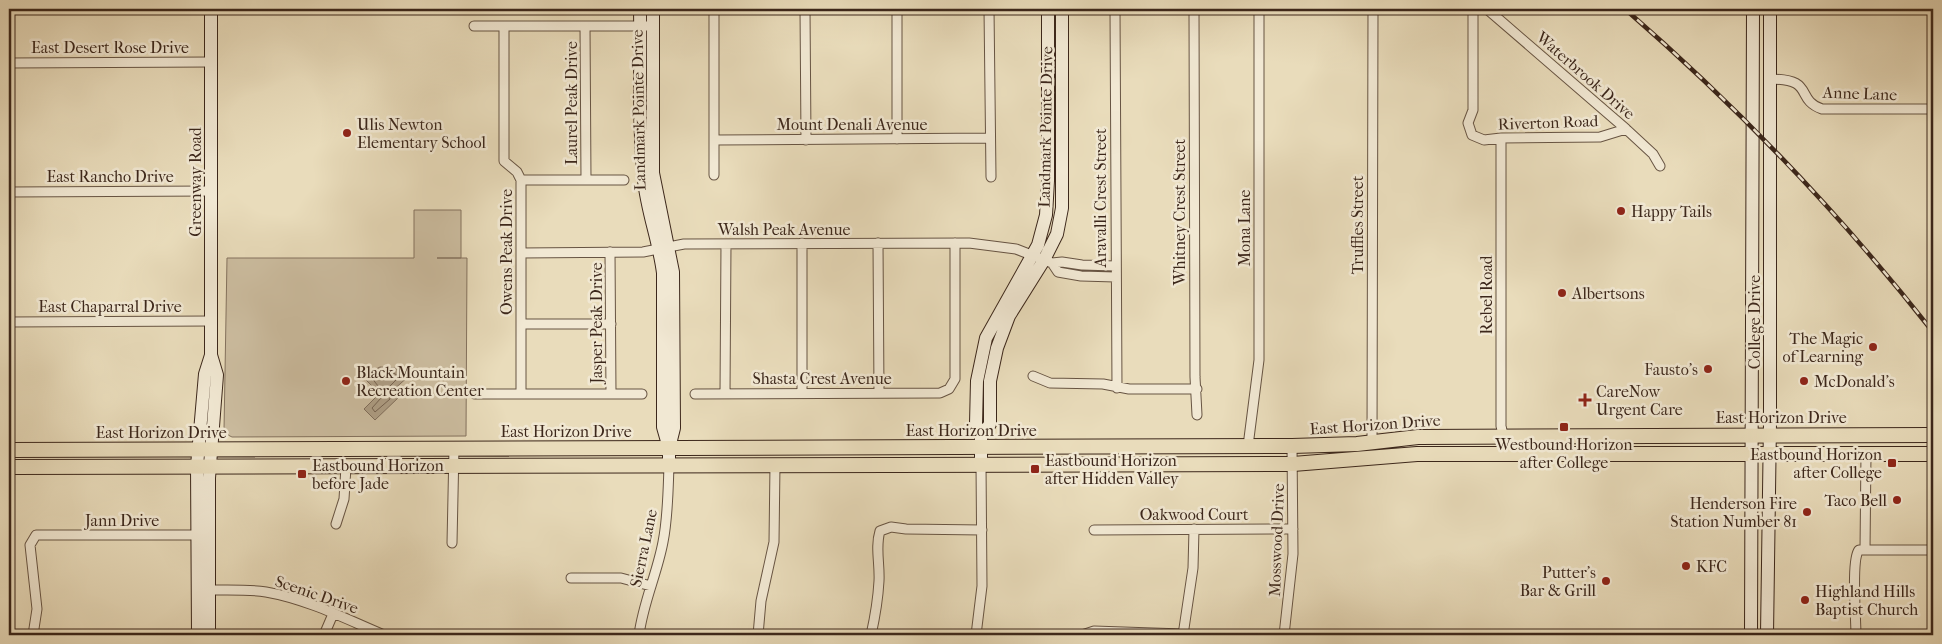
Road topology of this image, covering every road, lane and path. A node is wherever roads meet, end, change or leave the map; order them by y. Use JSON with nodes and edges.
{"nodes":[{"id":1,"x":211,"y":9,"type":"edge"},
{"id":2,"x":640,"y":9,"type":"edge"},
{"id":3,"x":653,"y":9,"type":"edge"},
{"id":4,"x":714,"y":9,"type":"edge"},
{"id":5,"x":805,"y":9,"type":"edge"},
{"id":6,"x":897,"y":9,"type":"edge"},
{"id":7,"x":989,"y":9,"type":"edge"},
{"id":8,"x":1048,"y":9,"type":"edge"},
{"id":9,"x":1062,"y":9,"type":"edge"},
{"id":10,"x":1115,"y":9,"type":"edge"},
{"id":11,"x":1194,"y":9,"type":"edge"},
{"id":12,"x":1260,"y":9,"type":"edge"},
{"id":13,"x":1373,"y":9,"type":"edge"},
{"id":14,"x":1473,"y":9,"type":"edge"},
{"id":15,"x":1487,"y":9,"type":"edge"},
{"id":16,"x":1753,"y":9,"type":"edge"},
{"id":17,"x":1770,"y":9,"type":"edge"},
{"id":18,"x":474,"y":26,"type":"dead end"},
{"id":19,"x":504,"y":26,"type":"junction"},
{"id":20,"x":585,"y":26,"type":"junction"},
{"id":21,"x":647,"y":26,"type":"junction"},
{"id":22,"x":211,"y":62,"type":"junction"},
{"id":23,"x":9,"y":63,"type":"edge"},
{"id":24,"x":1770,"y":79,"type":"junction"},
{"id":25,"x":1933,"y":109,"type":"edge"},
{"id":26,"x":1626,"y":129,"type":"junction"},
{"id":27,"x":990,"y":138,"type":"junction"},
{"id":28,"x":1501,"y":138,"type":"junction"},
{"id":29,"x":897,"y":139,"type":"junction"},
{"id":30,"x":715,"y":140,"type":"junction"},
{"id":31,"x":806,"y":140,"type":"junction"},
{"id":32,"x":1660,"y":166,"type":"dead end"},
{"id":33,"x":714,"y":175,"type":"dead end"},
{"id":34,"x":991,"y":177,"type":"dead end"},
{"id":35,"x":521,"y":180,"type":"junction"},
{"id":36,"x":586,"y":180,"type":"junction"},
{"id":37,"x":624,"y":180,"type":"dead end"},
{"id":38,"x":211,"y":191,"type":"junction"},
{"id":39,"x":9,"y":192,"type":"edge"},
{"id":40,"x":1751,"y":232,"type":"junction"},
{"id":41,"x":1770,"y":232,"type":"junction"},
{"id":42,"x":802,"y":243,"type":"junction"},
{"id":43,"x":878,"y":243,"type":"junction"},
{"id":44,"x":956,"y":243,"type":"junction"},
{"id":45,"x":726,"y":244,"type":"junction"},
{"id":46,"x":665,"y":247,"type":"junction"},
{"id":47,"x":610,"y":252,"type":"junction"},
{"id":48,"x":521,"y":253,"type":"junction"},
{"id":49,"x":1043,"y":260,"type":"junction"},
{"id":50,"x":1115,"y":266,"type":"junction"},
{"id":51,"x":1115,"y":277,"type":"junction"},
{"id":52,"x":211,"y":320,"type":"junction"},
{"id":53,"x":9,"y":322,"type":"edge"},
{"id":54,"x":521,"y":324,"type":"junction"},
{"id":55,"x":611,"y":324,"type":"junction"},
{"id":56,"x":1034,"y":376,"type":"dead end"},
{"id":57,"x":1117,"y":388,"type":"junction"},
{"id":58,"x":1197,"y":389,"type":"junction"},
{"id":59,"x":802,"y":393,"type":"junction"},
{"id":60,"x":879,"y":393,"type":"junction"},
{"id":61,"x":475,"y":394,"type":"dead end"},
{"id":62,"x":521,"y":394,"type":"junction"},
{"id":63,"x":611,"y":394,"type":"junction"},
{"id":64,"x":642,"y":394,"type":"dead end"},
{"id":65,"x":695,"y":394,"type":"dead end"},
{"id":66,"x":725,"y":394,"type":"junction"},
{"id":67,"x":1197,"y":415,"type":"dead end"},
{"id":68,"x":1752,"y":435,"type":"junction"},
{"id":69,"x":1770,"y":435,"type":"junction"},
{"id":70,"x":1933,"y":435,"type":"edge"},
{"id":71,"x":1502,"y":436,"type":"junction"},
{"id":72,"x":981,"y":442,"type":"junction"},
{"id":73,"x":1372,"y":442,"type":"junction"},
{"id":74,"x":1248,"y":446,"type":"junction"},
{"id":75,"x":1292,"y":446,"type":"junction"},
{"id":76,"x":454,"y":448,"type":"junction"},
{"id":77,"x":669,"y":448,"type":"junction"},
{"id":78,"x":9,"y":450,"type":"edge"},
{"id":79,"x":1506,"y":452,"type":"junction"},
{"id":80,"x":1752,"y":453,"type":"junction"},
{"id":81,"x":1769,"y":453,"type":"junction"},
{"id":82,"x":1866,"y":454,"type":"junction"},
{"id":83,"x":1933,"y":454,"type":"edge"},
{"id":84,"x":203,"y":458,"type":"junction"},
{"id":85,"x":981,"y":464,"type":"junction"},
{"id":86,"x":1175,"y":464,"type":"junction"},
{"id":87,"x":1293,"y":464,"type":"junction"},
{"id":88,"x":775,"y":465,"type":"junction"},
{"id":89,"x":9,"y":466,"type":"edge"},
{"id":90,"x":452,"y":466,"type":"junction"},
{"id":91,"x":669,"y":466,"type":"junction"},
{"id":92,"x":346,"y":467,"type":"junction"},
{"id":93,"x":336,"y":524,"type":"dead end"},
{"id":94,"x":1194,"y":529,"type":"junction"},
{"id":95,"x":1293,"y":529,"type":"junction"},
{"id":96,"x":982,"y":530,"type":"junction"},
{"id":97,"x":1094,"y":530,"type":"dead end"},
{"id":98,"x":203,"y":534,"type":"junction"},
{"id":99,"x":452,"y":543,"type":"dead end"},
{"id":100,"x":1866,"y":550,"type":"junction"},
{"id":101,"x":1933,"y":550,"type":"edge"},
{"id":102,"x":1751,"y":575,"type":"junction"},
{"id":103,"x":571,"y":578,"type":"dead end"},
{"id":104,"x":651,"y":586,"type":"junction"},
{"id":105,"x":208,"y":590,"type":"junction"},
{"id":106,"x":333,"y":614,"type":"junction"},
{"id":107,"x":1183,"y":634,"type":"edge"},
{"id":108,"x":1767,"y":634,"type":"edge"},
{"id":109,"x":33,"y":635,"type":"edge"},
{"id":110,"x":198,"y":635,"type":"edge"},
{"id":111,"x":209,"y":635,"type":"edge"},
{"id":112,"x":324,"y":635,"type":"edge"},
{"id":113,"x":384,"y":635,"type":"edge"},
{"id":114,"x":639,"y":635,"type":"edge"},
{"id":115,"x":758,"y":635,"type":"edge"},
{"id":116,"x":871,"y":635,"type":"edge"},
{"id":117,"x":976,"y":635,"type":"edge"},
{"id":118,"x":1082,"y":635,"type":"edge"},
{"id":119,"x":1284,"y":635,"type":"edge"},
{"id":120,"x":1751,"y":635,"type":"edge"},
{"id":121,"x":1856,"y":635,"type":"edge"}],
"edges":[{"from":1,"to":22,"type":"main road","name":"Greenway Road"},
{"from":2,"to":21,"type":"main road","name":"Landmark Pointe Drive"},
{"from":3,"to":21,"type":"main road","name":"Landmark Pointe Drive"},
{"from":4,"to":30,"type":"street"},
{"from":5,"to":31,"type":"street"},
{"from":6,"to":29,"type":"street"},
{"from":7,"to":27,"type":"street"},
{"from":8,"to":49,"type":"main road","name":"Landmark Pointe Drive"},
{"from":9,"to":49,"type":"main road","name":"Landmark Pointe Drive"},
{"from":10,"to":50,"type":"street","name":"Aravalli Crest Street"},
{"from":11,"to":58,"type":"street","name":"Whitney Crest Street"},
{"from":12,"to":74,"type":"street","name":"Mona Lane"},
{"from":13,"to":73,"type":"street","name":"Truffles Street"},
{"from":14,"to":28,"type":"street","name":"Riverton Road"},
{"from":15,"to":26,"type":"street","name":"Waterbrook Drive"},
{"from":16,"to":40,"type":"main road","name":"College Drive"},
{"from":17,"to":24,"type":"main road","name":"College Drive"},
{"from":18,"to":19,"type":"street"},
{"from":19,"to":20,"type":"street"},
{"from":19,"to":35,"type":"street","name":"Owens Peak Drive"},
{"from":20,"to":21,"type":"street"},
{"from":20,"to":36,"type":"street","name":"Laurel Peak Drive"},
{"from":21,"to":46,"type":"main road","name":"Landmark Pointe Drive"},
{"from":22,"to":23,"type":"street","name":"East Desert Rose Drive"},
{"from":22,"to":38,"type":"main road","name":"Greenway Road"},
{"from":24,"to":25,"type":"street","name":"Anne Lane"},
{"from":24,"to":41,"type":"main road","name":"College Drive"},
{"from":26,"to":28,"type":"street","name":"Riverton Road"},
{"from":26,"to":32,"type":"street","name":"Waterbrook Drive"},
{"from":27,"to":29,"type":"street","name":"Mount Denali Avenue"},
{"from":27,"to":34,"type":"street"},
{"from":28,"to":71,"type":"street","name":"Rebel Road"},
{"from":29,"to":31,"type":"street","name":"Mount Denali Avenue"},
{"from":30,"to":31,"type":"street","name":"Mount Denali Avenue"},
{"from":30,"to":33,"type":"street"},
{"from":35,"to":36,"type":"street"},
{"from":35,"to":48,"type":"street","name":"Owens Peak Drive"},
{"from":36,"to":37,"type":"street"},
{"from":38,"to":39,"type":"street","name":"East Rancho Drive"},
{"from":38,"to":52,"type":"main road","name":"Greenway Road"},
{"from":40,"to":41,"type":"main road"},
{"from":40,"to":68,"type":"main road","name":"College Drive"},
{"from":41,"to":69,"type":"main road","name":"College Drive"},
{"from":42,"to":43,"type":"street","name":"Walsh Peak Avenue"},
{"from":42,"to":45,"type":"street","name":"Walsh Peak Avenue"},
{"from":42,"to":59,"type":"street"},
{"from":43,"to":44,"type":"street","name":"Walsh Peak Avenue"},
{"from":43,"to":60,"type":"street"},
{"from":44,"to":49,"type":"street","name":"Walsh Peak Avenue"},
{"from":44,"to":60,"type":"street","name":"Shasta Crest Avenue"},
{"from":45,"to":46,"type":"street","name":"Walsh Peak Avenue"},
{"from":45,"to":66,"type":"street"},
{"from":46,"to":47,"type":"street","name":"Walsh Peak Avenue"},
{"from":46,"to":77,"type":"main road","name":"Landmark Pointe Drive"},
{"from":47,"to":48,"type":"street","name":"Walsh Peak Avenue"},
{"from":47,"to":55,"type":"street","name":"Jasper Peak Drive"},
{"from":48,"to":54,"type":"street","name":"Owens Peak Drive"},
{"from":49,"to":50,"type":"street"},
{"from":49,"to":51,"type":"street"},
{"from":49,"to":72,"type":"main road","name":"Landmark Pointe Drive"},
{"from":50,"to":51,"type":"street","name":"Aravalli Crest Street"},
{"from":51,"to":57,"type":"street","name":"Aravalli Crest Street"},
{"from":52,"to":53,"type":"street","name":"East Chaparral Drive"},
{"from":52,"to":84,"type":"main road","name":"Greenway Road"},
{"from":54,"to":55,"type":"street"},
{"from":54,"to":62,"type":"street","name":"Owens Peak Drive"},
{"from":55,"to":63,"type":"street","name":"Jasper Peak Drive"},
{"from":56,"to":57,"type":"street"},
{"from":57,"to":58,"type":"street"},
{"from":58,"to":67,"type":"street","name":"Whitney Crest Street"},
{"from":59,"to":60,"type":"street","name":"Shasta Crest Avenue"},
{"from":59,"to":66,"type":"street","name":"Shasta Crest Avenue"},
{"from":61,"to":62,"type":"street"},
{"from":62,"to":63,"type":"street"},
{"from":63,"to":64,"type":"street"},
{"from":65,"to":66,"type":"street","name":"Shasta Crest Avenue"},
{"from":68,"to":69,"type":"main road","name":"East Horizon Drive"},
{"from":68,"to":71,"type":"main road","name":"East Horizon Drive"},
{"from":68,"to":80,"type":"main road","name":"College Drive"},
{"from":69,"to":70,"type":"main road","name":"East Horizon Drive"},
{"from":69,"to":81,"type":"main road","name":"College Drive"},
{"from":71,"to":73,"type":"main road","name":"East Horizon Drive"},
{"from":71,"to":79,"type":"street","name":"Rebel Road"},
{"from":72,"to":74,"type":"main road","name":"East Horizon Drive"},
{"from":72,"to":77,"type":"main road","name":"East Horizon Drive"},
{"from":72,"to":85,"type":"main road","name":"Landmark Pointe Drive"},
{"from":73,"to":75,"type":"main road","name":"East Horizon Drive"},
{"from":74,"to":75,"type":"main road","name":"East Horizon Drive"},
{"from":74,"to":86,"type":"main road"},
{"from":75,"to":87,"type":"street","name":"Mosswood Drive"},
{"from":76,"to":77,"type":"main road","name":"East Horizon Drive"},
{"from":76,"to":84,"type":"main road","name":"East Horizon Drive"},
{"from":76,"to":90,"type":"street"},
{"from":77,"to":91,"type":"main road","name":"Landmark Pointe Drive"},
{"from":78,"to":84,"type":"main road","name":"East Horizon Drive"},
{"from":79,"to":80,"type":"main road","name":"East Horizon Drive"},
{"from":79,"to":87,"type":"main road","name":"East Horizon Drive"},
{"from":80,"to":81,"type":"main road","name":"East Horizon Drive"},
{"from":80,"to":102,"type":"main road","name":"College Drive"},
{"from":81,"to":82,"type":"main road","name":"East Horizon Drive"},
{"from":81,"to":108,"type":"main road","name":"College Drive"},
{"from":82,"to":83,"type":"main road","name":"East Horizon Drive"},
{"from":82,"to":100,"type":"street"},
{"from":84,"to":89,"type":"main road"},
{"from":84,"to":92,"type":"main road","name":"East Horizon Drive"},
{"from":84,"to":98,"type":"main road","name":"Greenway Road"},
{"from":85,"to":86,"type":"main road","name":"East Horizon Drive"},
{"from":85,"to":88,"type":"main road","name":"East Horizon Drive"},
{"from":85,"to":96,"type":"street"},
{"from":86,"to":87,"type":"main road","name":"East Horizon Drive"},
{"from":87,"to":95,"type":"street","name":"Mosswood Drive"},
{"from":88,"to":91,"type":"main road","name":"East Horizon Drive"},
{"from":88,"to":115,"type":"street"},
{"from":90,"to":91,"type":"main road","name":"East Horizon Drive"},
{"from":90,"to":92,"type":"main road","name":"East Horizon Drive"},
{"from":90,"to":99,"type":"street"},
{"from":91,"to":104,"type":"street","name":"Sierra Lane"},
{"from":92,"to":93,"type":"street"},
{"from":94,"to":95,"type":"street","name":"Oakwood Court"},
{"from":94,"to":97,"type":"street","name":"Oakwood Court"},
{"from":94,"to":107,"type":"street"},
{"from":95,"to":119,"type":"street","name":"Mosswood Drive"},
{"from":96,"to":116,"type":"street"},
{"from":96,"to":117,"type":"street"},
{"from":98,"to":105,"type":"main road","name":"Greenway Road"},
{"from":98,"to":109,"type":"street","name":"Jann Drive"},
{"from":98,"to":110,"type":"main road","name":"Greenway Road"},
{"from":100,"to":101,"type":"street"},
{"from":100,"to":121,"type":"street"},
{"from":102,"to":108,"type":"main road"},
{"from":102,"to":120,"type":"main road","name":"College Drive"},
{"from":103,"to":104,"type":"street"},
{"from":104,"to":114,"type":"street","name":"Sierra Lane"},
{"from":105,"to":106,"type":"street","name":"Scenic Drive"},
{"from":105,"to":111,"type":"main road","name":"Greenway Road"},
{"from":106,"to":112,"type":"street"},
{"from":106,"to":113,"type":"street","name":"Scenic Drive"},
{"from":107,"to":118,"type":"street"}]}
